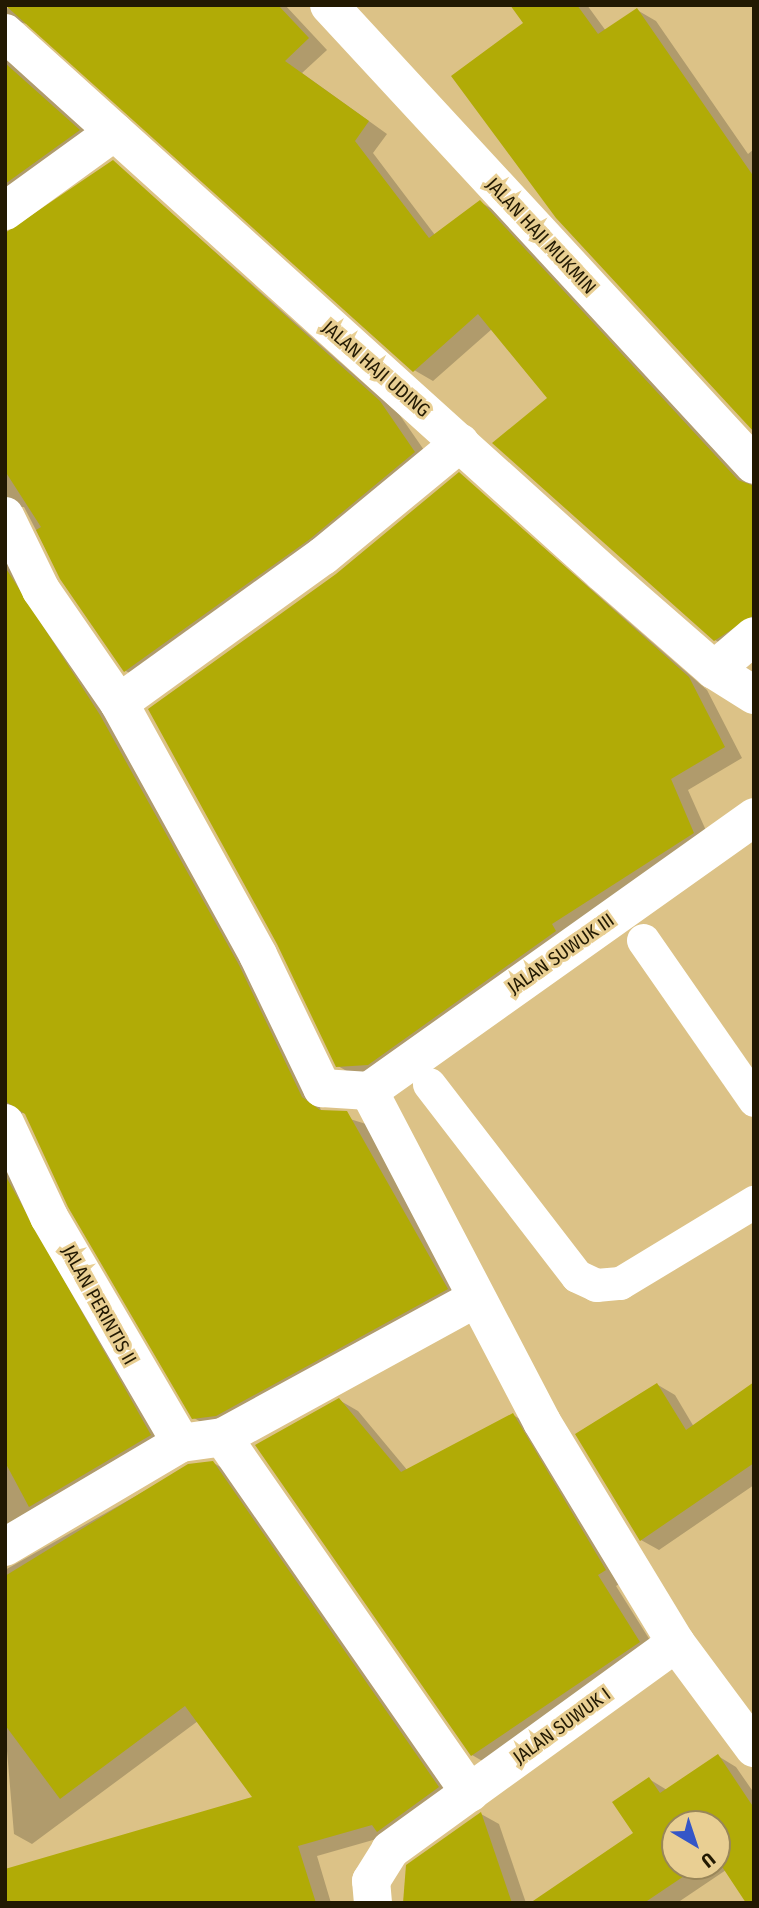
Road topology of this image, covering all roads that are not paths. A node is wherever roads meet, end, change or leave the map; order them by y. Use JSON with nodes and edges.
{"nodes":[{"id":1,"x":329,"y":5,"type":"edge"},
{"id":2,"x":5,"y":33,"type":"edge"},
{"id":3,"x":114,"y":132,"type":"junction"},
{"id":4,"x":5,"y":211,"type":"edge"},
{"id":5,"x":460,"y":443,"type":"junction"},
{"id":6,"x":754,"y":465,"type":"edge"},
{"id":7,"x":5,"y":516,"type":"edge"},
{"id":8,"x":754,"y":636,"type":"edge"},
{"id":9,"x":715,"y":670,"type":"junction"},
{"id":10,"x":754,"y":695,"type":"edge"},
{"id":11,"x":119,"y":703,"type":"junction"},
{"id":12,"x":754,"y":817,"type":"edge"},
{"id":13,"x":643,"y":940,"type":"dead end"},
{"id":14,"x":429,"y":1084,"type":"dead end"},
{"id":15,"x":369,"y":1091,"type":"junction"},
{"id":16,"x":754,"y":1100,"type":"edge"},
{"id":17,"x":5,"y":1124,"type":"edge"},
{"id":18,"x":754,"y":1202,"type":"edge"},
{"id":19,"x":475,"y":1299,"type":"junction"},
{"id":20,"x":223,"y":1437,"type":"junction"},
{"id":21,"x":181,"y":1443,"type":"junction"},
{"id":22,"x":5,"y":1547,"type":"edge"},
{"id":23,"x":676,"y":1643,"type":"junction"},
{"id":24,"x":754,"y":1748,"type":"edge"},
{"id":25,"x":470,"y":1793,"type":"junction"},
{"id":26,"x":373,"y":1903,"type":"edge"}],
"edges":[{"from":1,"to":6,"type":"street","name":"JALAN HAJI MUKMIN"},
{"from":2,"to":3,"type":"street","name":"JALAN HAJI UDING"},
{"from":3,"to":4,"type":"street"},
{"from":3,"to":5,"type":"street","name":"JALAN HAJI UDING"},
{"from":5,"to":9,"type":"street","name":"JALAN HAJI UDING"},
{"from":5,"to":11,"type":"street"},
{"from":7,"to":11,"type":"street"},
{"from":8,"to":9,"type":"street"},
{"from":9,"to":10,"type":"street","name":"JALAN HAJI UDING"},
{"from":11,"to":15,"type":"street"},
{"from":12,"to":15,"type":"street","name":"JALAN SUWUK III"},
{"from":13,"to":16,"type":"lane"},
{"from":14,"to":18,"type":"lane"},
{"from":15,"to":19,"type":"street"},
{"from":17,"to":21,"type":"street","name":"JALAN PERINTIS II"},
{"from":19,"to":20,"type":"street"},
{"from":19,"to":23,"type":"street"},
{"from":20,"to":21,"type":"street"},
{"from":20,"to":25,"type":"street"},
{"from":21,"to":22,"type":"street"},
{"from":23,"to":24,"type":"street"},
{"from":23,"to":25,"type":"street","name":"JALAN SUWUK I"},
{"from":25,"to":26,"type":"street","name":"JALAN SUWUK I"}]}
